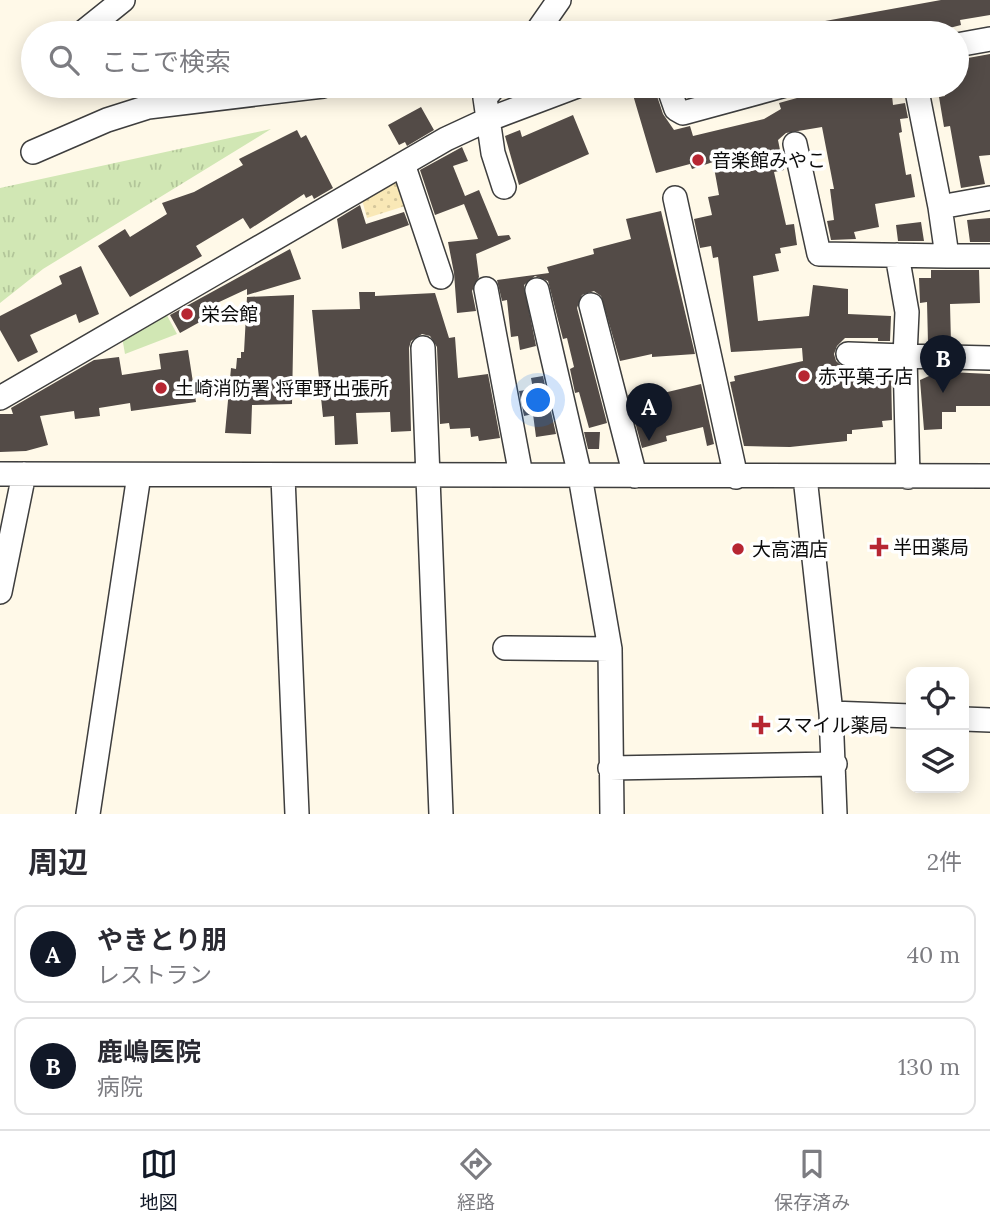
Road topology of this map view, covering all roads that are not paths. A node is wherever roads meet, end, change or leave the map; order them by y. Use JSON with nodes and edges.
{"nodes":[{"id":1,"x":123,"y":0,"type":"edge"},
{"id":2,"x":559,"y":0,"type":"edge"},
{"id":3,"x":97,"y":21,"type":"edge"},
{"id":4,"x":545,"y":21,"type":"edge"},
{"id":5,"x":990,"y":39,"type":"edge"},
{"id":6,"x":969,"y":43,"type":"edge"},
{"id":7,"x":223,"y":98,"type":"edge"},
{"id":8,"x":485,"y":98,"type":"edge"},
{"id":9,"x":545,"y":98,"type":"edge"},
{"id":10,"x":672,"y":98,"type":"edge"},
{"id":11,"x":738,"y":98,"type":"edge"},
{"id":12,"x":918,"y":98,"type":"edge"},
{"id":13,"x":487,"y":120,"type":"junction"},
{"id":14,"x":795,"y":144,"type":"dead end"},
{"id":15,"x":33,"y":152,"type":"dead end"},
{"id":16,"x":403,"y":164,"type":"junction"},
{"id":17,"x":503,"y":187,"type":"dead end"},
{"id":18,"x":676,"y":198,"type":"dead end"},
{"id":19,"x":990,"y":198,"type":"edge"},
{"id":20,"x":940,"y":208,"type":"junction"},
{"id":21,"x":897,"y":255,"type":"junction"},
{"id":22,"x":947,"y":256,"type":"junction"},
{"id":23,"x":990,"y":256,"type":"edge"},
{"id":24,"x":441,"y":276,"type":"dead end"},
{"id":25,"x":486,"y":289,"type":"dead end"},
{"id":26,"x":537,"y":290,"type":"dead end"},
{"id":27,"x":591,"y":305,"type":"dead end"},
{"id":28,"x":423,"y":348,"type":"dead end"},
{"id":29,"x":848,"y":354,"type":"dead end"},
{"id":30,"x":905,"y":356,"type":"junction"},
{"id":31,"x":990,"y":358,"type":"edge"},
{"id":32,"x":0,"y":398,"type":"edge"},
{"id":33,"x":0,"y":474,"type":"edge"},
{"id":34,"x":24,"y":474,"type":"junction"},
{"id":35,"x":139,"y":475,"type":"junction"},
{"id":36,"x":427,"y":475,"type":"junction"},
{"id":37,"x":521,"y":475,"type":"junction"},
{"id":38,"x":580,"y":476,"type":"junction"},
{"id":39,"x":635,"y":476,"type":"junction"},
{"id":40,"x":283,"y":477,"type":"junction"},
{"id":41,"x":736,"y":477,"type":"junction"},
{"id":42,"x":805,"y":477,"type":"junction"},
{"id":43,"x":908,"y":477,"type":"junction"},
{"id":44,"x":990,"y":477,"type":"edge"},
{"id":45,"x":0,"y":592,"type":"edge"},
{"id":46,"x":505,"y":648,"type":"dead end"},
{"id":47,"x":610,"y":649,"type":"junction"},
{"id":48,"x":831,"y":713,"type":"junction"},
{"id":49,"x":906,"y":716,"type":"edge"},
{"id":50,"x":969,"y":719,"type":"edge"},
{"id":51,"x":990,"y":720,"type":"edge"},
{"id":52,"x":835,"y":764,"type":"junction"},
{"id":53,"x":610,"y":768,"type":"junction"},
{"id":54,"x":88,"y":814,"type":"edge"},
{"id":55,"x":297,"y":814,"type":"edge"},
{"id":56,"x":441,"y":814,"type":"edge"},
{"id":57,"x":612,"y":814,"type":"edge"},
{"id":58,"x":835,"y":814,"type":"edge"}],
"edges":[{"from":1,"to":3,"type":"street"},
{"from":2,"to":4,"type":"street"},
{"from":5,"to":6,"type":"street"},
{"from":7,"to":15,"type":"street"},
{"from":8,"to":13,"type":"street"},
{"from":9,"to":13,"type":"street"},
{"from":10,"to":11,"type":"street"},
{"from":12,"to":20,"type":"street"},
{"from":13,"to":16,"type":"street"},
{"from":13,"to":17,"type":"street"},
{"from":14,"to":21,"type":"street"},
{"from":16,"to":24,"type":"street"},
{"from":16,"to":32,"type":"street"},
{"from":18,"to":41,"type":"street"},
{"from":19,"to":20,"type":"street"},
{"from":20,"to":22,"type":"street"},
{"from":21,"to":22,"type":"street"},
{"from":21,"to":30,"type":"street"},
{"from":22,"to":23,"type":"street"},
{"from":25,"to":37,"type":"street"},
{"from":26,"to":38,"type":"street"},
{"from":27,"to":39,"type":"street"},
{"from":28,"to":36,"type":"street"},
{"from":29,"to":30,"type":"street"},
{"from":30,"to":31,"type":"street"},
{"from":30,"to":43,"type":"street"},
{"from":33,"to":34,"type":"street"},
{"from":34,"to":35,"type":"street"},
{"from":34,"to":45,"type":"street"},
{"from":35,"to":40,"type":"street"},
{"from":35,"to":54,"type":"street"},
{"from":36,"to":37,"type":"street"},
{"from":36,"to":40,"type":"street"},
{"from":36,"to":56,"type":"street"},
{"from":37,"to":38,"type":"street"},
{"from":38,"to":39,"type":"street"},
{"from":38,"to":47,"type":"street"},
{"from":39,"to":41,"type":"street"},
{"from":40,"to":55,"type":"street"},
{"from":41,"to":42,"type":"street"},
{"from":42,"to":43,"type":"street"},
{"from":42,"to":48,"type":"street"},
{"from":43,"to":44,"type":"street"},
{"from":46,"to":47,"type":"street"},
{"from":47,"to":53,"type":"street"},
{"from":48,"to":49,"type":"street"},
{"from":48,"to":52,"type":"street"},
{"from":50,"to":51,"type":"street"},
{"from":52,"to":53,"type":"street"},
{"from":52,"to":58,"type":"street"},
{"from":53,"to":57,"type":"street"}]}
